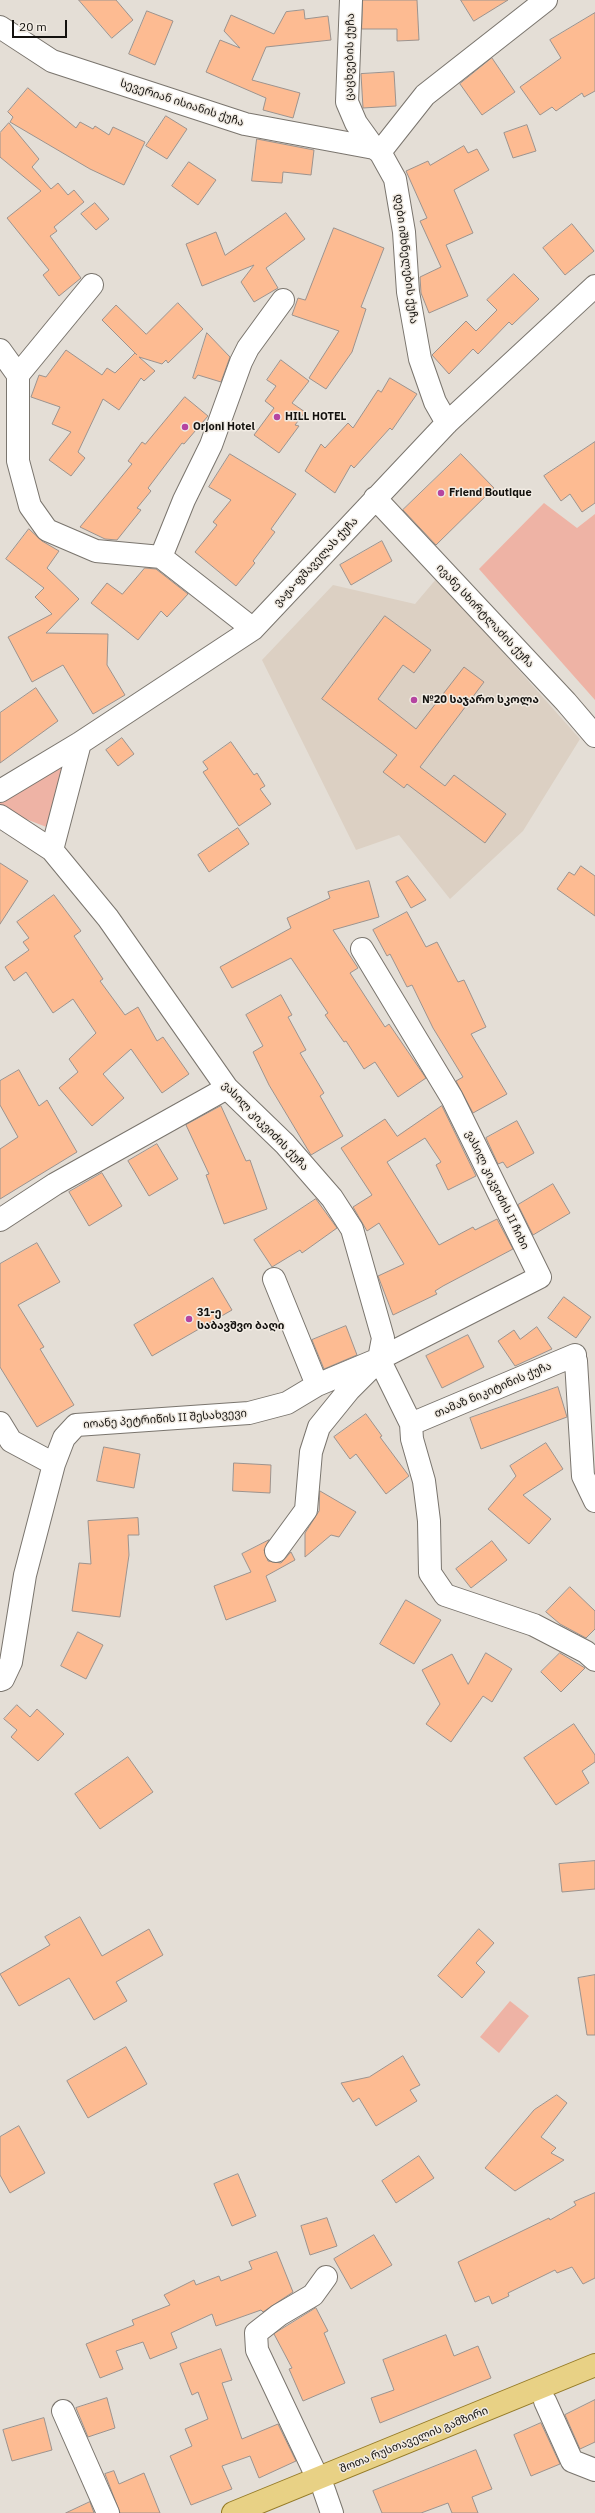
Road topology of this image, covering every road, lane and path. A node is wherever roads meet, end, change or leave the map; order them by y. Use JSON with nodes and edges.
{"nodes":[{"id":1,"x":351,"y":0,"type":"edge"},
{"id":2,"x":546,"y":0,"type":"edge"},
{"id":3,"x":0,"y":27,"type":"edge"},
{"id":4,"x":377,"y":150,"type":"junction"},
{"id":5,"x":92,"y":285,"type":"dead end"},
{"id":6,"x":595,"y":286,"type":"edge"},
{"id":7,"x":283,"y":300,"type":"dead end"},
{"id":8,"x":0,"y":350,"type":"edge"},
{"id":9,"x":18,"y":374,"type":"junction"},
{"id":10,"x":447,"y":423,"type":"junction"},
{"id":11,"x":9,"y":458,"type":"edge"},
{"id":12,"x":375,"y":498,"type":"junction"},
{"id":13,"x":161,"y":557,"type":"junction"},
{"id":14,"x":253,"y":630,"type":"junction"},
{"id":15,"x":595,"y":736,"type":"edge"},
{"id":16,"x":80,"y":743,"type":"junction"},
{"id":17,"x":0,"y":790,"type":"edge"},
{"id":18,"x":0,"y":816,"type":"edge"},
{"id":19,"x":52,"y":850,"type":"junction"},
{"id":20,"x":362,"y":949,"type":"dead end"},
{"id":21,"x":227,"y":1088,"type":"junction"},
{"id":22,"x":0,"y":1220,"type":"edge"},
{"id":23,"x":274,"y":1279,"type":"dead end"},
{"id":24,"x":379,"y":1359,"type":"junction"},
{"id":25,"x":317,"y":1385,"type":"junction"},
{"id":26,"x":0,"y":1424,"type":"edge"},
{"id":27,"x":411,"y":1424,"type":"junction"},
{"id":28,"x":54,"y":1464,"type":"junction"},
{"id":29,"x":595,"y":1501,"type":"edge"},
{"id":30,"x":276,"y":1551,"type":"dead end"},
{"id":31,"x":595,"y":1660,"type":"edge"},
{"id":32,"x":0,"y":1680,"type":"edge"},
{"id":33,"x":326,"y":2277,"type":"dead end"},
{"id":34,"x":595,"y":2365,"type":"edge"},
{"id":35,"x":595,"y":2379,"type":"edge"},
{"id":36,"x":545,"y":2401,"type":"junction"},
{"id":37,"x":63,"y":2411,"type":"dead end"},
{"id":38,"x":595,"y":2470,"type":"edge"},
{"id":39,"x":321,"y":2485,"type":"junction"},
{"id":40,"x":108,"y":2513,"type":"edge"},
{"id":41,"x":233,"y":2513,"type":"edge"},
{"id":42,"x":270,"y":2513,"type":"edge"},
{"id":43,"x":332,"y":2513,"type":"edge"}],
"edges":[{"from":1,"to":4,"type":"street","name":"ცაცხვების ქუჩა"},
{"from":2,"to":4,"type":"street"},
{"from":3,"to":4,"type":"street","name":"სევერიან ისიანის ქუჩა"},
{"from":4,"to":10,"type":"street","name":"დები იშხნელების ქუჩა"},
{"from":5,"to":9,"type":"street"},
{"from":6,"to":10,"type":"street","name":"ვაჟა-ფშაველას ქუჩა"},
{"from":7,"to":13,"type":"street"},
{"from":8,"to":9,"type":"street"},
{"from":9,"to":11,"type":"street"},
{"from":10,"to":12,"type":"street","name":"ვაჟა-ფშაველას ქუჩა"},
{"from":11,"to":13,"type":"street"},
{"from":12,"to":14,"type":"street","name":"ვაჟა-ფშაველას ქუჩა"},
{"from":12,"to":15,"type":"street","name":"ივანე სხირტლაძის ქუჩა"},
{"from":13,"to":14,"type":"street"},
{"from":14,"to":16,"type":"street","name":"ვაჟა-ფშაველას ქუჩა"},
{"from":16,"to":17,"type":"street","name":"ვაჟა-ფშაველას ქუჩა"},
{"from":16,"to":19,"type":"street"},
{"from":18,"to":19,"type":"street","name":"ვასილ კიკვიძის ქუჩა"},
{"from":19,"to":21,"type":"street","name":"ვასილ კიკვიძის ქუჩა"},
{"from":20,"to":24,"type":"street","name":"ვასილ კიკვიძის II ჩიხი"},
{"from":21,"to":22,"type":"street"},
{"from":21,"to":24,"type":"street","name":"ვასილ კიკვიძის ქუჩა"},
{"from":23,"to":25,"type":"street"},
{"from":24,"to":25,"type":"street","name":"იოანე პეტრიწის II შესახვევი"},
{"from":24,"to":27,"type":"street"},
{"from":24,"to":30,"type":"street"},
{"from":25,"to":28,"type":"street","name":"იოანე პეტრიწის II შესახვევი"},
{"from":26,"to":28,"type":"street"},
{"from":27,"to":29,"type":"street","name":"თამაზ ნიკიტინის ქუჩა"},
{"from":27,"to":31,"type":"street"},
{"from":28,"to":32,"type":"street","name":"იოანე პეტრიწის II შესახვევი"},
{"from":33,"to":39,"type":"street"},
{"from":34,"to":39,"type":"main road","name":"შოთა რუსთაველის გამზირი"},
{"from":35,"to":36,"type":"main road","name":"შოთა რუსთაველის გამზირი"},
{"from":36,"to":38,"type":"street"},
{"from":36,"to":39,"type":"main road","name":"შოთა რუსთაველის გამზირი"},
{"from":37,"to":40,"type":"street"},
{"from":39,"to":41,"type":"main road","name":"შოთა რუსთაველის გამზირი"},
{"from":39,"to":42,"type":"main road","name":"შოთა რუსთაველის გამზირი"},
{"from":39,"to":43,"type":"street"}]}
